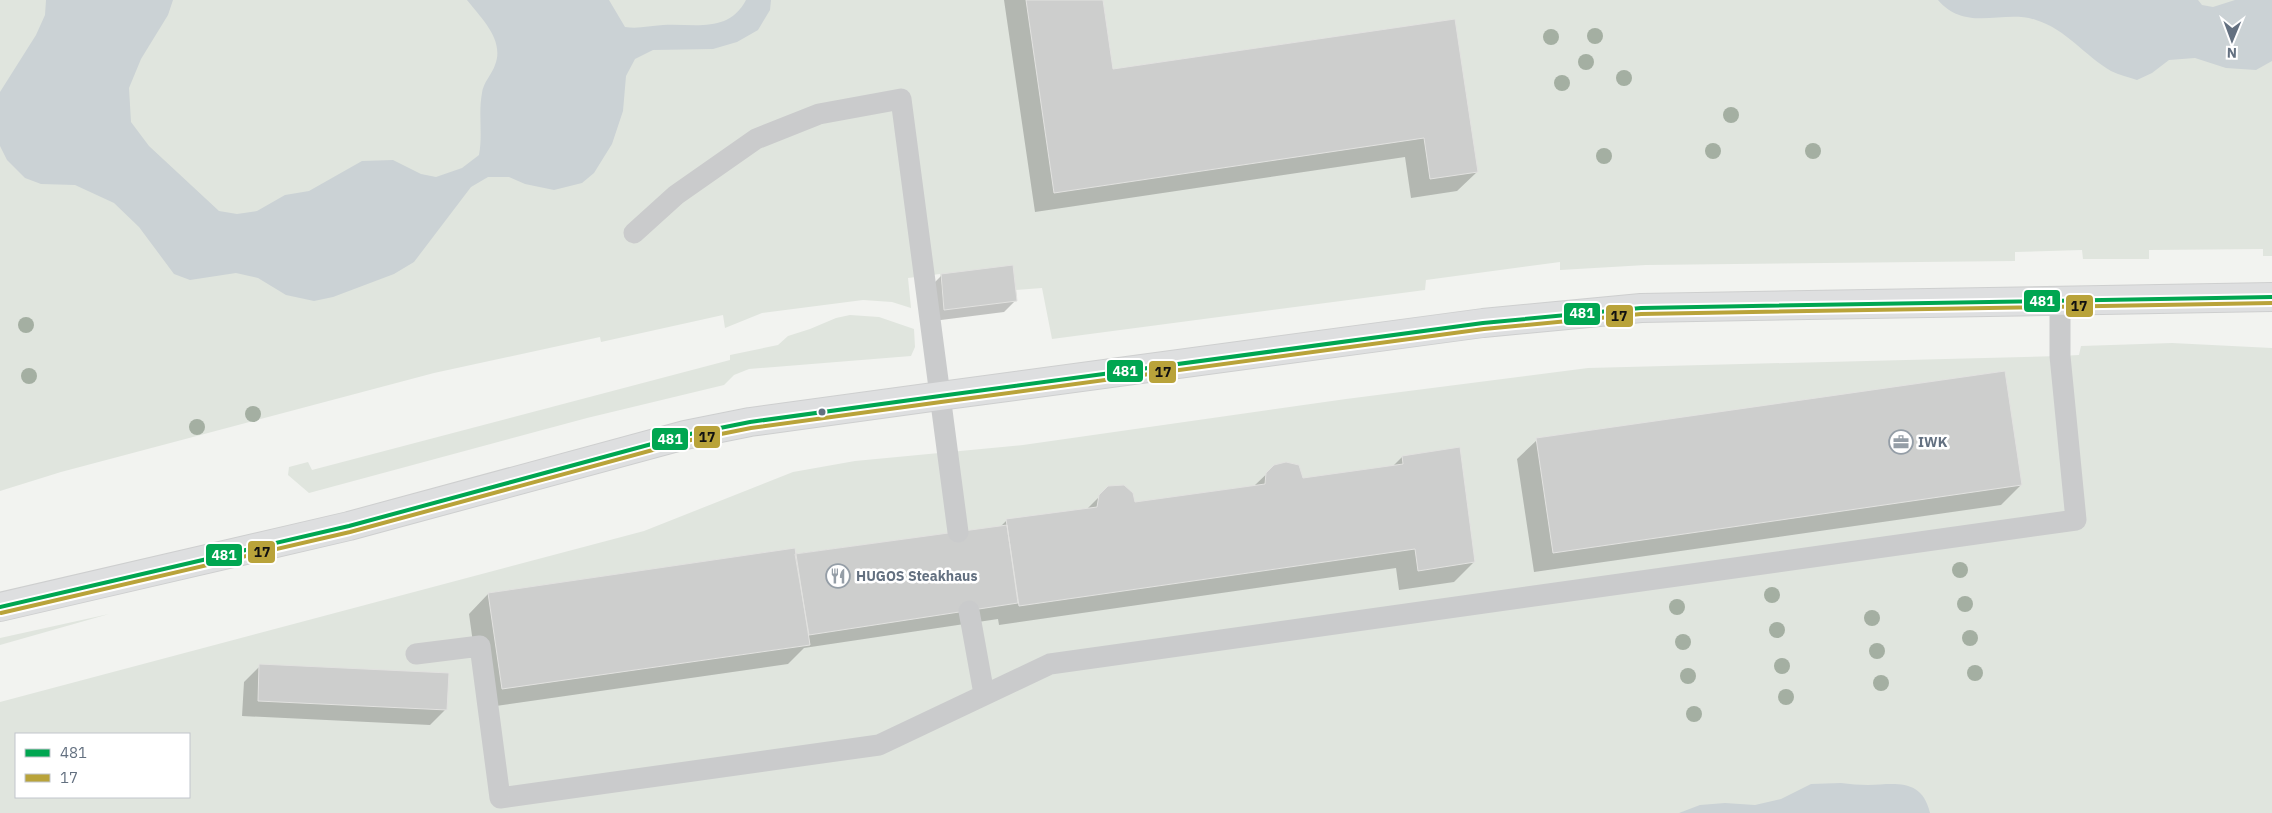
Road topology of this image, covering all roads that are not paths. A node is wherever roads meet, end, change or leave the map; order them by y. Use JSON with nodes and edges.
{"nodes":[{"id":1,"x":634,"y":233,"type":"dead end"},
{"id":2,"x":2272,"y":297,"type":"edge"},
{"id":3,"x":2060,"y":301,"type":"junction"},
{"id":4,"x":940,"y":396,"type":"junction"},
{"id":5,"x":958,"y":532,"type":"dead end"},
{"id":6,"x":0,"y":608,"type":"edge"},
{"id":7,"x":969,"y":611,"type":"dead end"},
{"id":8,"x":416,"y":654,"type":"dead end"},
{"id":9,"x":984,"y":694,"type":"junction"},
{"id":10,"x":496,"y":805,"type":"edge"}],
"edges":[{"from":1,"to":4,"type":"lane"},
{"from":2,"to":3,"type":"main road"},
{"from":3,"to":4,"type":"main road"},
{"from":3,"to":9,"type":"lane"},
{"from":4,"to":5,"type":"lane"},
{"from":4,"to":6,"type":"main road"},
{"from":7,"to":9,"type":"lane"},
{"from":8,"to":10,"type":"lane"},
{"from":9,"to":10,"type":"lane"}]}
